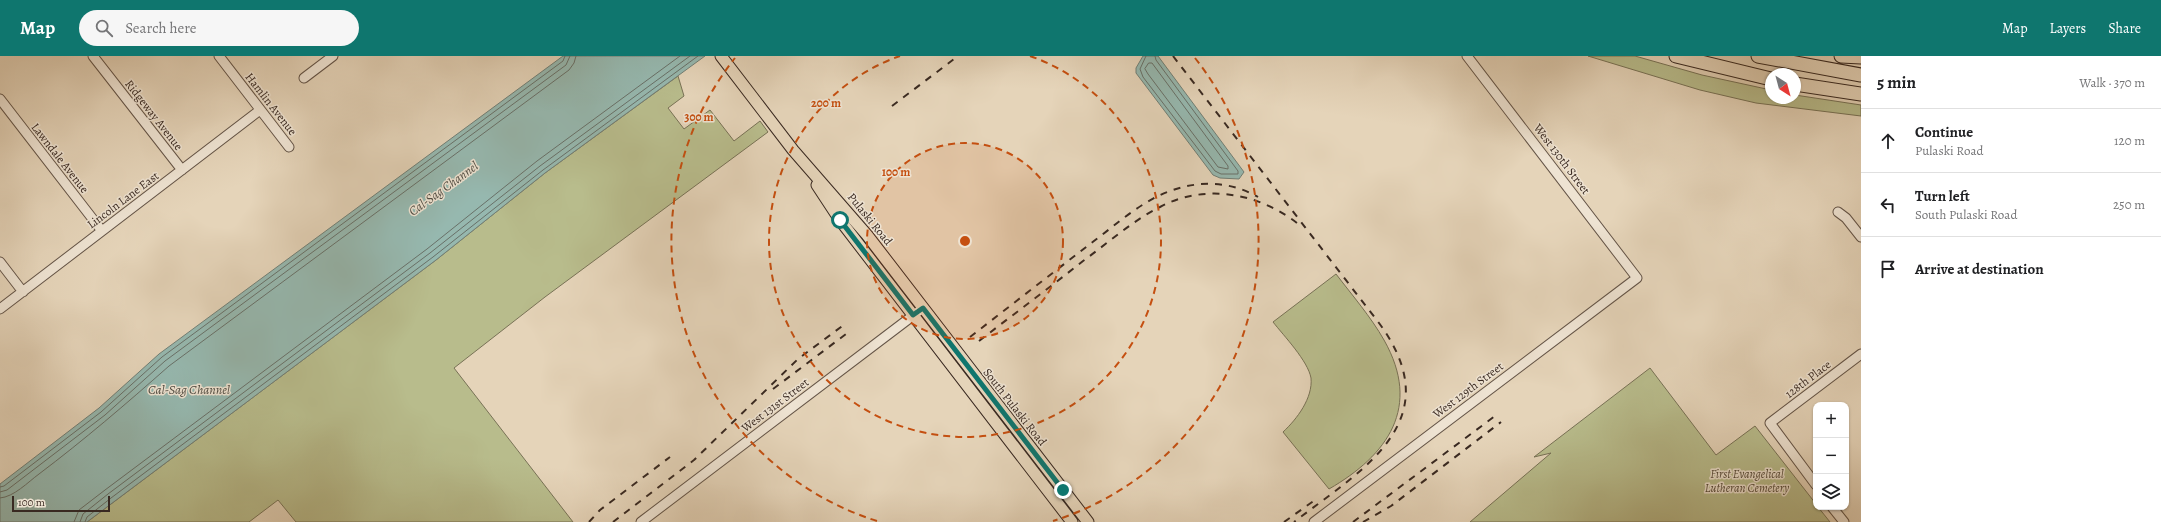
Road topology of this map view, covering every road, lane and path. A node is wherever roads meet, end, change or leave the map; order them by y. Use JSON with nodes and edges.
{"nodes":[{"id":1,"x":93,"y":56,"type":"edge"},
{"id":2,"x":219,"y":56,"type":"edge"},
{"id":3,"x":333,"y":56,"type":"edge"},
{"id":4,"x":1468,"y":56,"type":"edge"},
{"id":5,"x":1676,"y":56,"type":"edge"},
{"id":6,"x":1758,"y":56,"type":"edge"},
{"id":7,"x":1841,"y":56,"type":"edge"},
{"id":8,"x":1861,"y":57,"type":"edge"},
{"id":9,"x":724,"y":60,"type":"edge"},
{"id":10,"x":1861,"y":75,"type":"edge"},
{"id":11,"x":304,"y":78,"type":"dead end"},
{"id":12,"x":1765,"y":78,"type":"edge"},
{"id":13,"x":1801,"y":85,"type":"edge"},
{"id":14,"x":1861,"y":94,"type":"edge"},
{"id":15,"x":0,"y":100,"type":"edge"},
{"id":16,"x":260,"y":110,"type":"junction"},
{"id":17,"x":290,"y":148,"type":"dead end"},
{"id":18,"x":793,"y":150,"type":"junction"},
{"id":19,"x":182,"y":170,"type":"junction"},
{"id":20,"x":1838,"y":212,"type":"dead end"},
{"id":21,"x":102,"y":231,"type":"junction"},
{"id":22,"x":1861,"y":237,"type":"edge"},
{"id":23,"x":0,"y":262,"type":"edge"},
{"id":24,"x":1637,"y":278,"type":"joint"},
{"id":25,"x":23,"y":292,"type":"junction"},
{"id":26,"x":923,"y":308,"type":"junction"},
{"id":27,"x":0,"y":309,"type":"edge"},
{"id":28,"x":913,"y":315,"type":"junction"},
{"id":29,"x":1861,"y":354,"type":"edge"},
{"id":30,"x":1813,"y":481,"type":"edge"},
{"id":31,"x":1834,"y":510,"type":"edge"},
{"id":32,"x":641,"y":522,"type":"edge"},
{"id":33,"x":1072,"y":522,"type":"edge"},
{"id":34,"x":1088,"y":522,"type":"edge"},
{"id":35,"x":1314,"y":522,"type":"edge"},
{"id":36,"x":1844,"y":522,"type":"edge"}],
"edges":[{"from":1,"to":19,"type":"street","name":"Ridgeway Avenue"},
{"from":2,"to":16,"type":"street","name":"Hamlin Avenue"},
{"from":3,"to":11,"type":"street"},
{"from":4,"to":24,"type":"street","name":"West 130th Street"},
{"from":5,"to":12,"type":"highway"},
{"from":6,"to":10,"type":"highway"},
{"from":7,"to":8,"type":"highway"},
{"from":9,"to":18,"type":"main road","name":"Pulaski Road"},
{"from":13,"to":14,"type":"highway"},
{"from":15,"to":21,"type":"street","name":"Lawndale Avenue"},
{"from":16,"to":17,"type":"street","name":"Hamlin Avenue"},
{"from":16,"to":19,"type":"street","name":"Lincoln Lane East"},
{"from":18,"to":26,"type":"main road","name":"Pulaski Road"},
{"from":18,"to":28,"type":"main road","name":"Pulaski Road"},
{"from":19,"to":21,"type":"street","name":"Lincoln Lane East"},
{"from":20,"to":22,"type":"street"},
{"from":21,"to":25,"type":"street","name":"Lincoln Lane East"},
{"from":23,"to":25,"type":"street"},
{"from":24,"to":35,"type":"street","name":"West 129th Street"},
{"from":25,"to":27,"type":"street","name":"Lincoln Lane East"},
{"from":26,"to":28,"type":"street","name":"West 131st Street"},
{"from":26,"to":34,"type":"main road","name":"South Pulaski Road"},
{"from":28,"to":32,"type":"street","name":"West 131st Street"},
{"from":28,"to":33,"type":"main road","name":"South Pulaski Road"},
{"from":29,"to":30,"type":"street","name":"128th Place"},
{"from":31,"to":36,"type":"street"}]}
